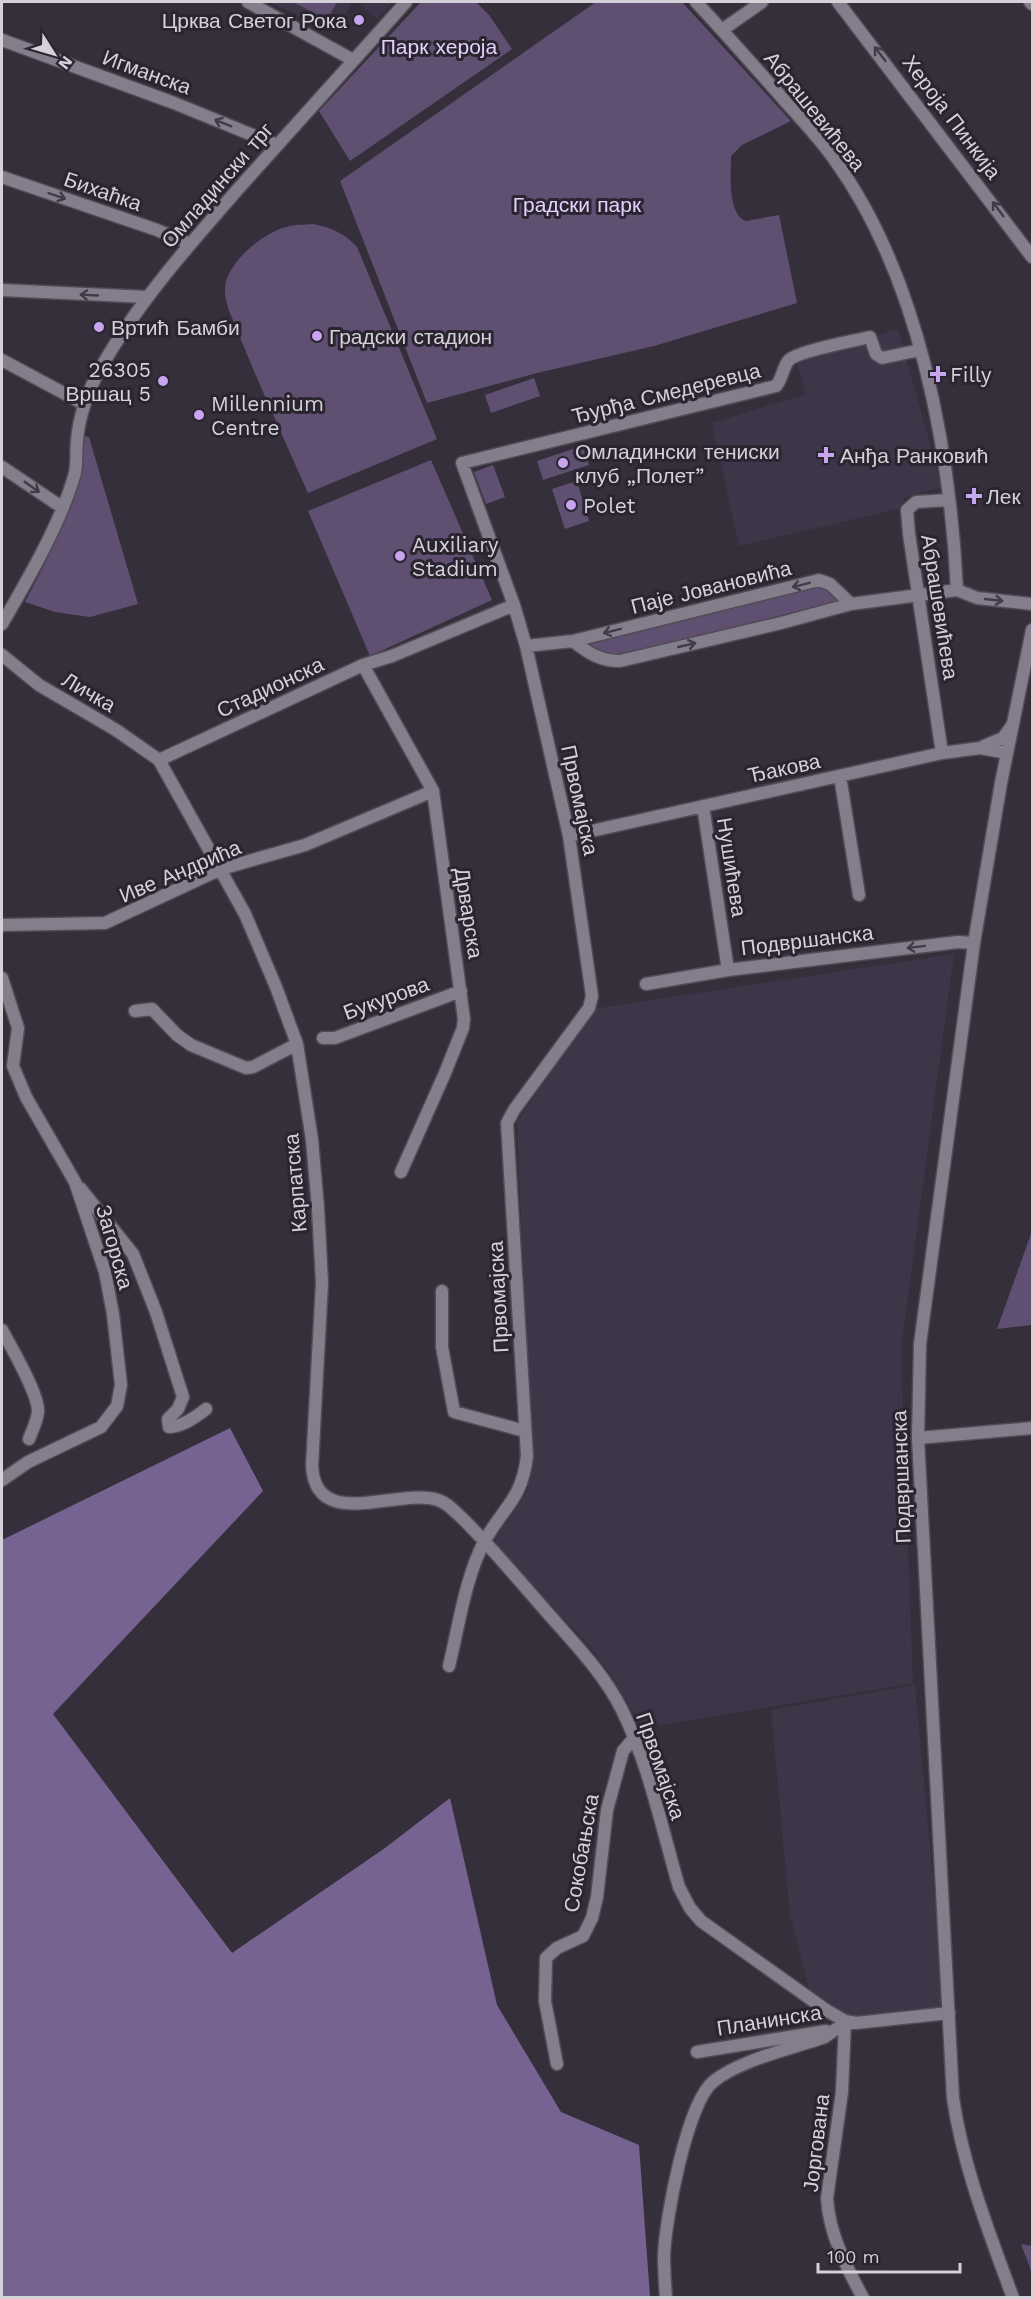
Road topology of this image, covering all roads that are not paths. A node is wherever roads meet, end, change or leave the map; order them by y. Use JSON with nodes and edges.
{"nodes":[{"id":1,"x":248,"y":2,"type":"edge"},
{"id":2,"x":406,"y":2,"type":"edge"},
{"id":3,"x":696,"y":2,"type":"edge"},
{"id":4,"x":762,"y":2,"type":"edge"},
{"id":5,"x":838,"y":2,"type":"edge"},
{"id":6,"x":722,"y":30,"type":"junction"},
{"id":7,"x":2,"y":40,"type":"edge"},
{"id":8,"x":353,"y":60,"type":"junction"},
{"id":9,"x":277,"y":145,"type":"junction"},
{"id":10,"x":2,"y":177,"type":"edge"},
{"id":11,"x":190,"y":244,"type":"junction"},
{"id":12,"x":1032,"y":257,"type":"edge"},
{"id":13,"x":2,"y":291,"type":"edge"},
{"id":14,"x":147,"y":297,"type":"junction"},
{"id":15,"x":920,"y":350,"type":"junction"},
{"id":16,"x":2,"y":360,"type":"edge"},
{"id":17,"x":83,"y":408,"type":"junction"},
{"id":18,"x":462,"y":463,"type":"joint"},
{"id":19,"x":2,"y":466,"type":"edge"},
{"id":20,"x":948,"y":500,"type":"junction"},
{"id":21,"x":63,"y":508,"type":"junction"},
{"id":22,"x":957,"y":591,"type":"junction"},
{"id":23,"x":919,"y":595,"type":"junction"},
{"id":24,"x":851,"y":604,"type":"junction"},
{"id":25,"x":1032,"y":604,"type":"edge"},
{"id":26,"x":514,"y":605,"type":"junction"},
{"id":27,"x":2,"y":624,"type":"edge"},
{"id":28,"x":1032,"y":630,"type":"edge"},
{"id":29,"x":573,"y":641,"type":"junction"},
{"id":30,"x":526,"y":646,"type":"junction"},
{"id":31,"x":1030,"y":651,"type":"edge"},
{"id":32,"x":2,"y":655,"type":"edge"},
{"id":33,"x":363,"y":665,"type":"junction"},
{"id":34,"x":1013,"y":724,"type":"junction"},
{"id":35,"x":980,"y":748,"type":"junction"},
{"id":36,"x":942,"y":753,"type":"junction"},
{"id":37,"x":1007,"y":753,"type":"junction"},
{"id":38,"x":159,"y":760,"type":"junction"},
{"id":39,"x":840,"y":776,"type":"junction"},
{"id":40,"x":433,"y":790,"type":"junction"},
{"id":41,"x":703,"y":806,"type":"junction"},
{"id":42,"x":569,"y":836,"type":"junction"},
{"id":43,"x":221,"y":869,"type":"junction"},
{"id":44,"x":859,"y":896,"type":"dead end"},
{"id":45,"x":2,"y":925,"type":"edge"},
{"id":46,"x":974,"y":943,"type":"junction"},
{"id":47,"x":728,"y":970,"type":"junction"},
{"id":48,"x":2,"y":978,"type":"edge"},
{"id":49,"x":646,"y":984,"type":"dead end"},
{"id":50,"x":461,"y":991,"type":"junction"},
{"id":51,"x":135,"y":1011,"type":"dead end"},
{"id":52,"x":323,"y":1038,"type":"dead end"},
{"id":53,"x":297,"y":1044,"type":"junction"},
{"id":54,"x":401,"y":1172,"type":"dead end"},
{"id":55,"x":75,"y":1182,"type":"junction"},
{"id":56,"x":442,"y":1291,"type":"dead end"},
{"id":57,"x":2,"y":1330,"type":"edge"},
{"id":58,"x":206,"y":1409,"type":"dead end"},
{"id":59,"x":1032,"y":1428,"type":"edge"},
{"id":60,"x":525,"y":1431,"type":"junction"},
{"id":61,"x":918,"y":1438,"type":"junction"},
{"id":62,"x":29,"y":1439,"type":"dead end"},
{"id":63,"x":2,"y":1480,"type":"edge"},
{"id":64,"x":485,"y":1540,"type":"junction"},
{"id":65,"x":449,"y":1666,"type":"dead end"},
{"id":66,"x":634,"y":1738,"type":"junction"},
{"id":67,"x":949,"y":2013,"type":"junction"},
{"id":68,"x":840,"y":2025,"type":"junction"},
{"id":69,"x":697,"y":2052,"type":"dead end"},
{"id":70,"x":557,"y":2064,"type":"dead end"},
{"id":71,"x":1010,"y":2297,"type":"edge"},
{"id":72,"x":666,"y":2298,"type":"edge"},
{"id":73,"x":863,"y":2298,"type":"edge"}],
"edges":[{"from":1,"to":8,"type":"street"},
{"from":2,"to":8,"type":"street","name":"Омладински трг"},
{"from":3,"to":6,"type":"street","name":"Абрашевићева"},
{"from":4,"to":6,"type":"street"},
{"from":12,"to":5,"type":"street","name":"Хероја Пинкија","one_way":true},
{"from":6,"to":15,"type":"street","name":"Абрашевићева"},
{"from":9,"to":7,"type":"street","name":"Игманска","one_way":true},
{"from":8,"to":9,"type":"street","name":"Омладински трг"},
{"from":9,"to":11,"type":"street","name":"Омладински трг"},
{"from":10,"to":11,"type":"street","name":"Бихаћка","one_way":true},
{"from":11,"to":14,"type":"street","name":"Омладински трг"},
{"from":14,"to":13,"type":"street","one_way":true},
{"from":14,"to":17,"type":"street","name":"Омладински трг"},
{"from":15,"to":18,"type":"street","name":"Ђурђа Смедеревца"},
{"from":15,"to":20,"type":"street","name":"Абрашевићева"},
{"from":16,"to":17,"type":"street"},
{"from":17,"to":21,"type":"street","name":"Омладински трг"},
{"from":18,"to":26,"type":"street","name":"Првомајска"},
{"from":19,"to":21,"type":"street","one_way":true},
{"from":20,"to":22,"type":"street","name":"Абрашевићева"},
{"from":20,"to":23,"type":"street","name":"Абрашевићева"},
{"from":21,"to":27,"type":"street","name":"Омладински трг"},
{"from":22,"to":23,"type":"street"},
{"from":22,"to":25,"type":"street","one_way":true},
{"from":23,"to":24,"type":"street"},
{"from":23,"to":36,"type":"street","name":"Абрашевићева"},
{"from":29,"to":24,"type":"street","one_way":true},
{"from":24,"to":29,"type":"street","name":"Паје Јовановића","one_way":true},
{"from":26,"to":30,"type":"street","name":"Првомајска"},
{"from":26,"to":33,"type":"street","name":"Стадионска"},
{"from":28,"to":31,"type":"street","name":"Подвршанска"},
{"from":29,"to":30,"type":"street","name":"Паје Јовановића"},
{"from":30,"to":42,"type":"street","name":"Првомајска"},
{"from":31,"to":34,"type":"street","name":"Подвршанска"},
{"from":32,"to":38,"type":"street","name":"Личка"},
{"from":33,"to":38,"type":"street","name":"Стадионска"},
{"from":33,"to":40,"type":"street","name":"Дрварска"},
{"from":34,"to":35,"type":"street"},
{"from":34,"to":37,"type":"street","name":"Подвршанска"},
{"from":35,"to":36,"type":"street","name":"Ђакова"},
{"from":35,"to":37,"type":"street","name":"Ђакова"},
{"from":36,"to":39,"type":"street","name":"Ђакова"},
{"from":37,"to":46,"type":"street","name":"Подвршанска"},
{"from":38,"to":43,"type":"street"},
{"from":39,"to":41,"type":"street","name":"Ђакова"},
{"from":39,"to":44,"type":"street"},
{"from":40,"to":43,"type":"street","name":"Иве Андрића"},
{"from":40,"to":50,"type":"street","name":"Дрварска"},
{"from":41,"to":42,"type":"street","name":"Ђакова"},
{"from":41,"to":47,"type":"street","name":"Нушићева"},
{"from":42,"to":60,"type":"street","name":"Првомајска"},
{"from":43,"to":45,"type":"street","name":"Иве Андрића"},
{"from":43,"to":53,"type":"street","name":"Карпатска"},
{"from":46,"to":47,"type":"street","name":"Подвршанска","one_way":true},
{"from":46,"to":61,"type":"street","name":"Подвршанска"},
{"from":47,"to":49,"type":"street","name":"Подвршанска"},
{"from":48,"to":55,"type":"street","name":"Загорска"},
{"from":50,"to":52,"type":"street","name":"Букурова"},
{"from":50,"to":54,"type":"street","name":"Дрварска"},
{"from":51,"to":53,"type":"street"},
{"from":53,"to":64,"type":"street","name":"Карпатска"},
{"from":55,"to":58,"type":"street"},
{"from":55,"to":63,"type":"street","name":"Загорска"},
{"from":56,"to":60,"type":"street"},
{"from":57,"to":62,"type":"street"},
{"from":59,"to":61,"type":"street"},
{"from":60,"to":64,"type":"street","name":"Првомајска"},
{"from":61,"to":67,"type":"street","name":"Подвршанска"},
{"from":64,"to":65,"type":"street"},
{"from":64,"to":66,"type":"street","name":"Првомајска"},
{"from":66,"to":68,"type":"street","name":"Првомајска"},
{"from":66,"to":70,"type":"street","name":"Сокобањска"},
{"from":67,"to":68,"type":"street"},
{"from":67,"to":71,"type":"street","name":"Подвршанска"},
{"from":68,"to":69,"type":"street","name":"Планинска"},
{"from":68,"to":72,"type":"street"},
{"from":68,"to":73,"type":"street","name":"Јоргована"}]}
